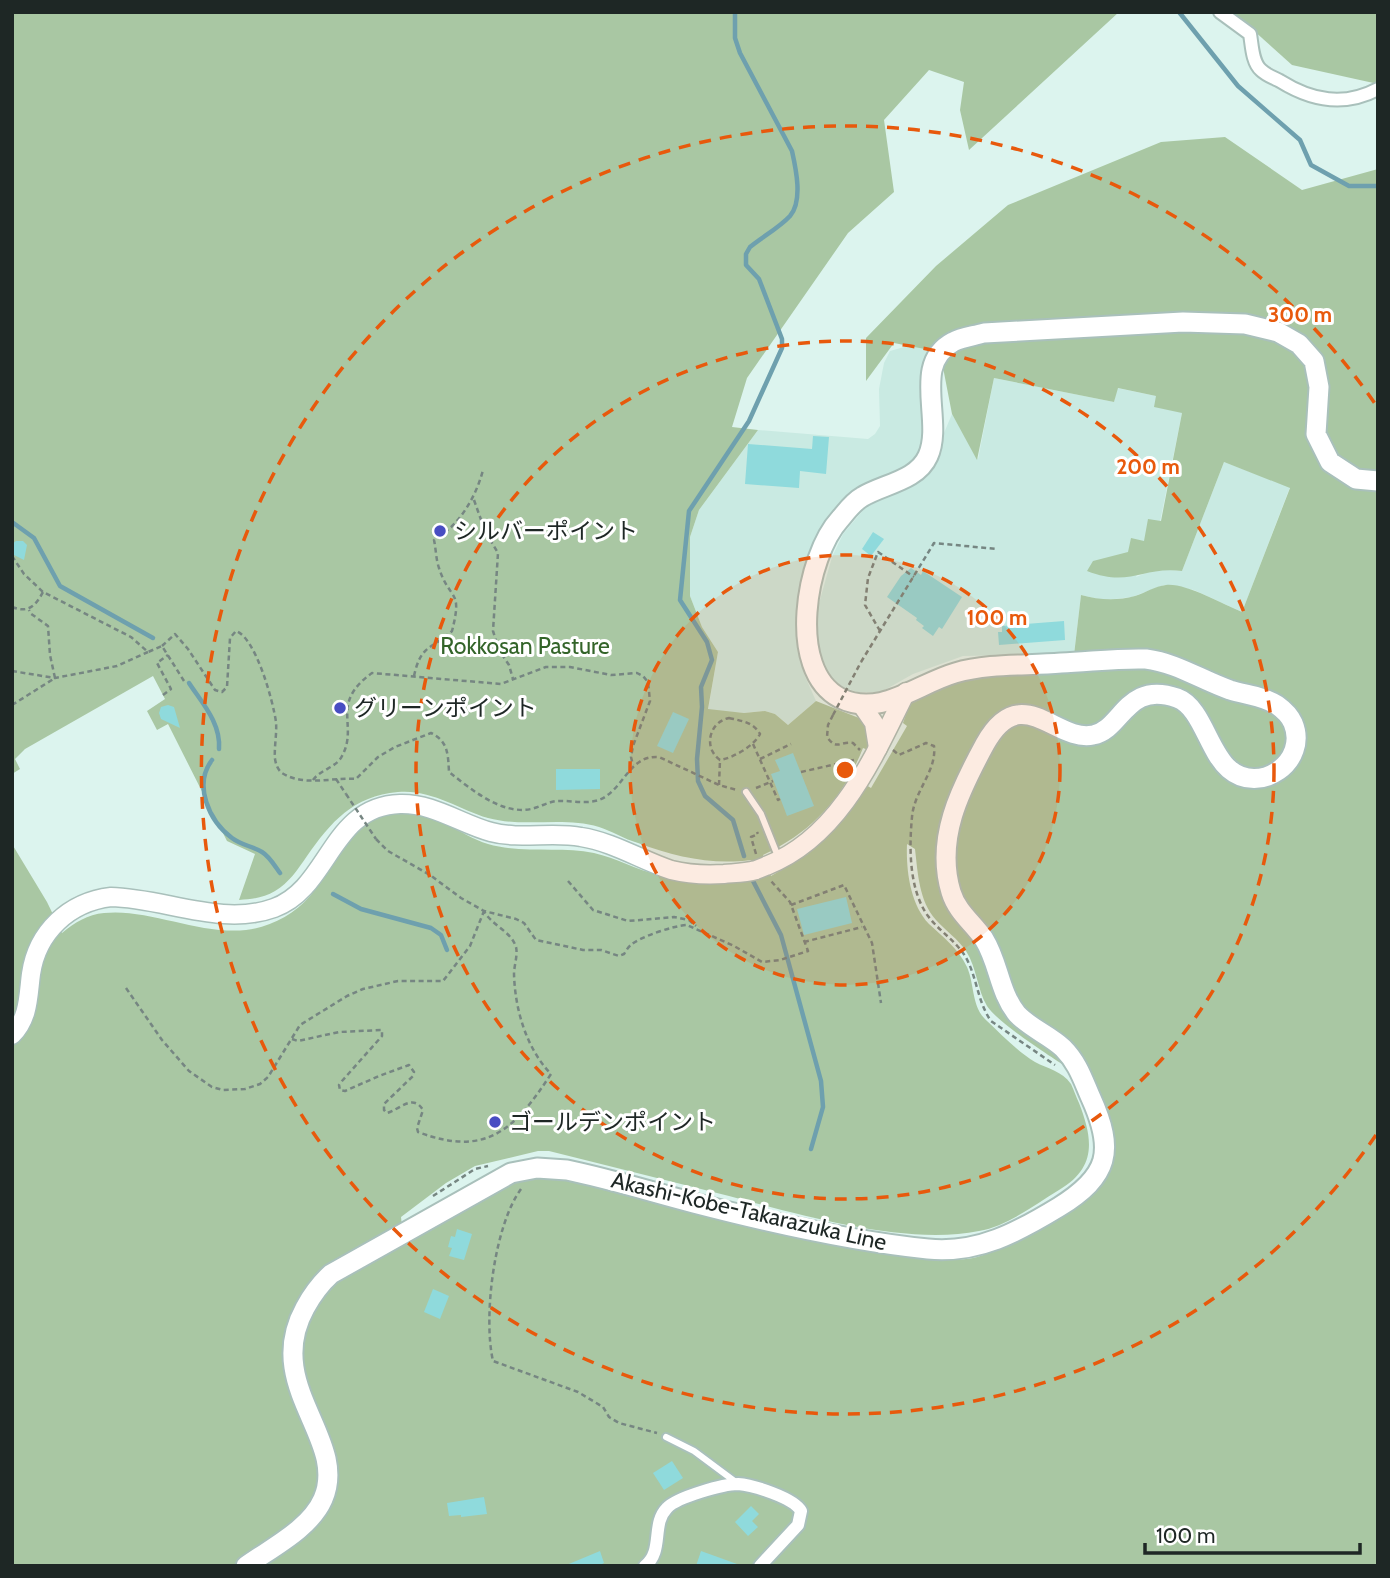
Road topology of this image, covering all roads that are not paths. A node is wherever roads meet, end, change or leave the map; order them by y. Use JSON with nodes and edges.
{"nodes":[{"id":1,"x":1220,"y":12,"type":"edge"},
{"id":2,"x":1378,"y":89,"type":"edge"},
{"id":3,"x":1378,"y":481,"type":"edge"},
{"id":4,"x":906,"y":692,"type":"junction"},
{"id":5,"x":861,"y":704,"type":"junction"},
{"id":6,"x":885,"y":749,"type":"junction"},
{"id":7,"x":746,"y":792,"type":"dead end"},
{"id":8,"x":764,"y":862,"type":"junction"},
{"id":9,"x":12,"y":1035,"type":"edge"},
{"id":10,"x":666,"y":1437,"type":"road end"},
{"id":11,"x":738,"y":1484,"type":"junction"},
{"id":12,"x":246,"y":1566,"type":"edge"},
{"id":13,"x":645,"y":1566,"type":"edge"},
{"id":14,"x":760,"y":1566,"type":"edge"}],
"edges":[{"from":1,"to":2,"type":"street"},
{"from":3,"to":5,"type":"main road"},
{"from":4,"to":5,"type":"main road","name":"Akashi-Kobe-Takarazuka Line"},
{"from":4,"to":6,"type":"street"},
{"from":4,"to":12,"type":"main road","name":"Akashi-Kobe-Takarazuka Line"},
{"from":5,"to":6,"type":"street"},
{"from":6,"to":8,"type":"street"},
{"from":7,"to":8,"type":"lane"},
{"from":8,"to":9,"type":"street"},
{"from":10,"to":11,"type":"lane"},
{"from":11,"to":13,"type":"street"},
{"from":11,"to":14,"type":"street"}]}
